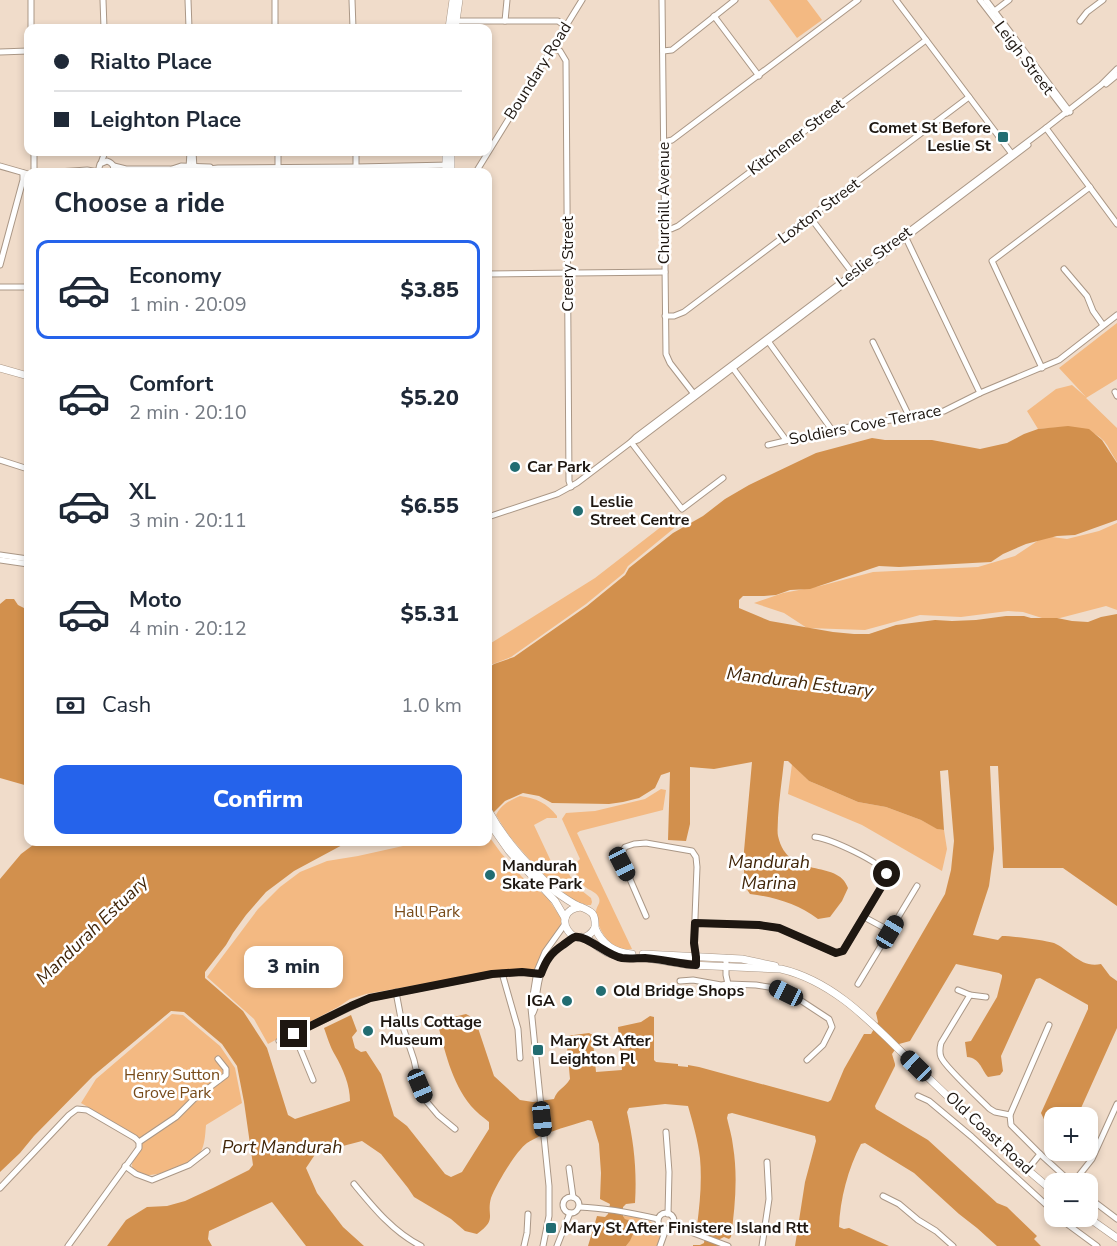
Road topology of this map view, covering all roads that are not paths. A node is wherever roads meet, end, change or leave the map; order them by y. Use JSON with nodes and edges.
{"nodes":[{"id":1,"x":31,"y":0,"type":"edge"},
{"id":2,"x":103,"y":0,"type":"edge"},
{"id":3,"x":188,"y":0,"type":"edge"},
{"id":4,"x":275,"y":0,"type":"edge"},
{"id":5,"x":352,"y":0,"type":"edge"},
{"id":6,"x":453,"y":0,"type":"edge"},
{"id":7,"x":459,"y":0,"type":"edge"},
{"id":8,"x":507,"y":0,"type":"edge"},
{"id":9,"x":582,"y":0,"type":"edge"},
{"id":10,"x":663,"y":0,"type":"edge"},
{"id":11,"x":735,"y":0,"type":"edge"},
{"id":12,"x":858,"y":0,"type":"edge"},
{"id":13,"x":896,"y":0,"type":"edge"},
{"id":14,"x":980,"y":0,"type":"edge"},
{"id":15,"x":986,"y":0,"type":"edge"},
{"id":16,"x":1009,"y":0,"type":"edge"},
{"id":17,"x":1103,"y":0,"type":"edge"},
{"id":18,"x":993,"y":12,"type":"junction"},
{"id":19,"x":714,"y":16,"type":"junction"},
{"id":20,"x":505,"y":21,"type":"junction"},
{"id":21,"x":1080,"y":21,"type":"dead end"},
{"id":22,"x":32,"y":24,"type":"edge"},
{"id":23,"x":104,"y":24,"type":"edge"},
{"id":24,"x":189,"y":24,"type":"edge"},
{"id":25,"x":275,"y":24,"type":"edge"},
{"id":26,"x":353,"y":24,"type":"edge"},
{"id":27,"x":453,"y":24,"type":"edge"},
{"id":28,"x":453,"y":24,"type":"edge"},
{"id":29,"x":466,"y":24,"type":"edge"},
{"id":30,"x":565,"y":26,"type":"junction"},
{"id":31,"x":926,"y":40,"type":"junction"},
{"id":32,"x":552,"y":47,"type":"junction"},
{"id":33,"x":24,"y":51,"type":"edge"},
{"id":34,"x":663,"y":51,"type":"junction"},
{"id":35,"x":0,"y":52,"type":"edge"},
{"id":36,"x":1117,"y":69,"type":"edge"},
{"id":37,"x":1117,"y":75,"type":"edge"},
{"id":38,"x":759,"y":76,"type":"junction"},
{"id":39,"x":969,"y":97,"type":"junction"},
{"id":40,"x":1068,"y":112,"type":"junction"},
{"id":41,"x":1047,"y":129,"type":"junction"},
{"id":42,"x":664,"y":142,"type":"junction"},
{"id":43,"x":492,"y":146,"type":"edge"},
{"id":44,"x":1012,"y":155,"type":"junction"},
{"id":45,"x":104,"y":156,"type":"edge"},
{"id":46,"x":100,"y":164,"type":"junction"},
{"id":47,"x":0,"y":166,"type":"edge"},
{"id":48,"x":91,"y":168,"type":"edge"},
{"id":49,"x":100,"y":168,"type":"edge"},
{"id":50,"x":113,"y":168,"type":"edge"},
{"id":51,"x":24,"y":172,"type":"edge"},
{"id":52,"x":24,"y":178,"type":"edge"},
{"id":53,"x":1090,"y":187,"type":"junction"},
{"id":54,"x":810,"y":218,"type":"junction"},
{"id":55,"x":1117,"y":224,"type":"edge"},
{"id":56,"x":664,"y":230,"type":"junction"},
{"id":57,"x":905,"y":236,"type":"junction"},
{"id":58,"x":0,"y":265,"type":"edge"},
{"id":59,"x":1064,"y":269,"type":"dead end"},
{"id":60,"x":664,"y":272,"type":"junction"},
{"id":61,"x":568,"y":273,"type":"junction"},
{"id":62,"x":492,"y":274,"type":"edge"},
{"id":63,"x":853,"y":275,"type":"junction"},
{"id":64,"x":0,"y":287,"type":"edge"},
{"id":65,"x":24,"y":287,"type":"edge"},
{"id":66,"x":1117,"y":315,"type":"edge"},
{"id":67,"x":665,"y":316,"type":"junction"},
{"id":68,"x":1103,"y":325,"type":"junction"},
{"id":69,"x":768,"y":340,"type":"junction"},
{"id":70,"x":873,"y":342,"type":"dead end"},
{"id":71,"x":732,"y":367,"type":"junction"},
{"id":72,"x":0,"y":368,"type":"edge"},
{"id":73,"x":1042,"y":368,"type":"junction"},
{"id":74,"x":0,"y":372,"type":"edge"},
{"id":75,"x":24,"y":377,"type":"edge"},
{"id":76,"x":24,"y":378,"type":"edge"},
{"id":77,"x":980,"y":393,"type":"junction"},
{"id":78,"x":694,"y":395,"type":"junction"},
{"id":79,"x":909,"y":417,"type":"junction"},
{"id":80,"x":832,"y":430,"type":"junction"},
{"id":81,"x":786,"y":440,"type":"junction"},
{"id":82,"x":631,"y":442,"type":"junction"},
{"id":83,"x":768,"y":445,"type":"dead end"},
{"id":84,"x":0,"y":460,"type":"edge"},
{"id":85,"x":24,"y":468,"type":"edge"},
{"id":86,"x":723,"y":478,"type":"dead end"},
{"id":87,"x":571,"y":487,"type":"junction"},
{"id":88,"x":492,"y":516,"type":"edge"},
{"id":89,"x":0,"y":555,"type":"edge"},
{"id":90,"x":24,"y":558,"type":"edge"},
{"id":91,"x":0,"y":560,"type":"edge"},
{"id":92,"x":24,"y":563,"type":"edge"},
{"id":93,"x":492,"y":824,"type":"edge"},
{"id":94,"x":492,"y":825,"type":"edge"},
{"id":95,"x":815,"y":837,"type":"dead end"},
{"id":96,"x":917,"y":886,"type":"dead end"},
{"id":97,"x":581,"y":907,"type":"junction"},
{"id":98,"x":646,"y":916,"type":"dead end"},
{"id":99,"x":864,"y":917,"type":"junction"},
{"id":100,"x":565,"y":921,"type":"junction"},
{"id":101,"x":695,"y":923,"type":"junction"},
{"id":102,"x":595,"y":928,"type":"junction"},
{"id":103,"x":890,"y":932,"type":"junction"},
{"id":104,"x":579,"y":937,"type":"junction"},
{"id":105,"x":693,"y":956,"type":"junction"},
{"id":106,"x":728,"y":962,"type":"junction"},
{"id":107,"x":693,"y":965,"type":"junction"},
{"id":108,"x":502,"y":973,"type":"junction"},
{"id":109,"x":539,"y":974,"type":"junction"},
{"id":110,"x":680,"y":981,"type":"dead end"},
{"id":111,"x":728,"y":984,"type":"junction"},
{"id":112,"x":858,"y":984,"type":"dead end"},
{"id":113,"x":958,"y":990,"type":"dead end"},
{"id":114,"x":396,"y":992,"type":"junction"},
{"id":115,"x":970,"y":995,"type":"junction"},
{"id":116,"x":986,"y":997,"type":"dead end"},
{"id":117,"x":1049,"y":1025,"type":"dead end"},
{"id":118,"x":294,"y":1034,"type":"junction"},
{"id":119,"x":279,"y":1041,"type":"dead end"},
{"id":120,"x":520,"y":1058,"type":"dead end"},
{"id":121,"x":218,"y":1059,"type":"dead end"},
{"id":122,"x":807,"y":1060,"type":"dead end"},
{"id":123,"x":313,"y":1080,"type":"dead end"},
{"id":124,"x":918,"y":1096,"type":"dead end"},
{"id":125,"x":1117,"y":1104,"type":"edge"},
{"id":126,"x":1010,"y":1115,"type":"junction"},
{"id":127,"x":455,"y":1129,"type":"dead end"},
{"id":128,"x":666,"y":1132,"type":"dead end"},
{"id":129,"x":139,"y":1142,"type":"junction"},
{"id":130,"x":207,"y":1151,"type":"dead end"},
{"id":131,"x":1040,"y":1154,"type":"junction"},
{"id":132,"x":766,"y":1162,"type":"dead end"},
{"id":133,"x":126,"y":1166,"type":"junction"},
{"id":134,"x":569,"y":1168,"type":"dead end"},
{"id":135,"x":1028,"y":1169,"type":"junction"},
{"id":136,"x":1062,"y":1173,"type":"edge"},
{"id":137,"x":1081,"y":1173,"type":"edge"},
{"id":138,"x":1044,"y":1183,"type":"edge"},
{"id":139,"x":354,"y":1184,"type":"dead end"},
{"id":140,"x":0,"y":1188,"type":"edge"},
{"id":141,"x":883,"y":1196,"type":"dead end"},
{"id":142,"x":573,"y":1197,"type":"junction"},
{"id":143,"x":1044,"y":1203,"type":"edge"},
{"id":144,"x":550,"y":1205,"type":"junction"},
{"id":145,"x":1098,"y":1205,"type":"edge"},
{"id":146,"x":563,"y":1206,"type":"junction"},
{"id":147,"x":579,"y":1208,"type":"junction"},
{"id":148,"x":570,"y":1213,"type":"junction"},
{"id":149,"x":528,"y":1214,"type":"dead end"},
{"id":150,"x":668,"y":1214,"type":"junction"},
{"id":151,"x":658,"y":1219,"type":"junction"},
{"id":152,"x":1117,"y":1219,"type":"edge"},
{"id":153,"x":672,"y":1225,"type":"junction"},
{"id":154,"x":1098,"y":1225,"type":"edge"},
{"id":155,"x":1074,"y":1227,"type":"edge"},
{"id":156,"x":666,"y":1229,"type":"junction"},
{"id":157,"x":1117,"y":1238,"type":"edge"},
{"id":158,"x":68,"y":1246,"type":"edge"},
{"id":159,"x":421,"y":1246,"type":"edge"},
{"id":160,"x":524,"y":1246,"type":"edge"},
{"id":161,"x":543,"y":1246,"type":"edge"},
{"id":162,"x":557,"y":1246,"type":"edge"},
{"id":163,"x":660,"y":1246,"type":"edge"},
{"id":164,"x":728,"y":1246,"type":"edge"},
{"id":165,"x":762,"y":1246,"type":"edge"},
{"id":166,"x":953,"y":1246,"type":"edge"},
{"id":167,"x":1097,"y":1246,"type":"edge"}],
"edges":[{"from":1,"to":22,"type":"street"},
{"from":2,"to":23,"type":"street"},
{"from":3,"to":24,"type":"street"},
{"from":4,"to":25,"type":"street"},
{"from":5,"to":26,"type":"street"},
{"from":6,"to":27,"type":"main road"},
{"from":7,"to":28,"type":"main road"},
{"from":8,"to":20,"type":"street"},
{"from":9,"to":30,"type":"street","name":"Boundary Road"},
{"from":10,"to":34,"type":"street","name":"Churchill Avenue"},
{"from":11,"to":19,"type":"street"},
{"from":12,"to":38,"type":"street"},
{"from":13,"to":31,"type":"street"},
{"from":14,"to":18,"type":"street","name":"Leigh Street"},
{"from":15,"to":18,"type":"street","name":"Leigh Street"},
{"from":16,"to":18,"type":"street"},
{"from":17,"to":21,"type":"street"},
{"from":18,"to":40,"type":"street","name":"Leigh Street"},
{"from":19,"to":34,"type":"street"},
{"from":19,"to":38,"type":"street"},
{"from":20,"to":29,"type":"street"},
{"from":20,"to":30,"type":"street"},
{"from":30,"to":32,"type":"street","name":"Boundary Road"},
{"from":31,"to":39,"type":"street"},
{"from":31,"to":56,"type":"street","name":"Kitchener Street"},
{"from":32,"to":43,"type":"street","name":"Boundary Road"},
{"from":32,"to":61,"type":"street","name":"Creery Street"},
{"from":33,"to":35,"type":"street"},
{"from":34,"to":42,"type":"street","name":"Churchill Avenue"},
{"from":36,"to":40,"type":"street","name":"Leslie Street"},
{"from":37,"to":40,"type":"street","name":"Leslie Street"},
{"from":38,"to":42,"type":"street"},
{"from":39,"to":44,"type":"street"},
{"from":39,"to":54,"type":"street","name":"Loxton Street"},
{"from":40,"to":41,"type":"street","name":"Leslie Street"},
{"from":41,"to":44,"type":"street","name":"Leslie Street"},
{"from":41,"to":53,"type":"street"},
{"from":42,"to":56,"type":"street","name":"Churchill Avenue"},
{"from":44,"to":57,"type":"street","name":"Leslie Street"},
{"from":45,"to":46,"type":"street"},
{"from":46,"to":48,"type":"street"},
{"from":46,"to":49,"type":"street"},
{"from":46,"to":50,"type":"street"},
{"from":47,"to":51,"type":"street"},
{"from":52,"to":58,"type":"street"},
{"from":53,"to":55,"type":"street"},
{"from":53,"to":73,"type":"street"},
{"from":54,"to":63,"type":"street"},
{"from":54,"to":67,"type":"street","name":"Loxton Street"},
{"from":56,"to":60,"type":"street","name":"Churchill Avenue"},
{"from":57,"to":63,"type":"street","name":"Leslie Street"},
{"from":57,"to":77,"type":"street"},
{"from":59,"to":68,"type":"street"},
{"from":60,"to":61,"type":"street"},
{"from":60,"to":67,"type":"street","name":"Churchill Avenue"},
{"from":61,"to":62,"type":"street"},
{"from":61,"to":87,"type":"street","name":"Creery Street"},
{"from":63,"to":69,"type":"street","name":"Leslie Street"},
{"from":64,"to":65,"type":"street"},
{"from":66,"to":68,"type":"street","name":"Soldiers Cove Terrace"},
{"from":67,"to":78,"type":"street","name":"Churchill Avenue"},
{"from":68,"to":73,"type":"street","name":"Soldiers Cove Terrace"},
{"from":69,"to":71,"type":"street","name":"Leslie Street"},
{"from":69,"to":80,"type":"street"},
{"from":70,"to":79,"type":"street"},
{"from":71,"to":78,"type":"street","name":"Leslie Street"},
{"from":71,"to":81,"type":"street"},
{"from":72,"to":75,"type":"main road"},
{"from":73,"to":77,"type":"street","name":"Soldiers Cove Terrace"},
{"from":74,"to":76,"type":"main road"},
{"from":77,"to":79,"type":"street","name":"Soldiers Cove Terrace"},
{"from":78,"to":82,"type":"street","name":"Leslie Street"},
{"from":79,"to":80,"type":"street","name":"Soldiers Cove Terrace"},
{"from":80,"to":81,"type":"street","name":"Soldiers Cove Terrace"},
{"from":81,"to":83,"type":"street","name":"Soldiers Cove Terrace"},
{"from":82,"to":86,"type":"street"},
{"from":82,"to":87,"type":"street","name":"Leslie Street"},
{"from":84,"to":85,"type":"street"},
{"from":87,"to":88,"type":"street","name":"Leslie Street"},
{"from":89,"to":90,"type":"street"},
{"from":91,"to":92,"type":"street"},
{"from":93,"to":97,"type":"main road"},
{"from":94,"to":100,"type":"main road"},
{"from":95,"to":99,"type":"street"},
{"from":96,"to":103,"type":"street"},
{"from":97,"to":100,"type":"main road"},
{"from":97,"to":102,"type":"main road"},
{"from":98,"to":101,"type":"street"},
{"from":99,"to":101,"type":"street"},
{"from":99,"to":103,"type":"street"},
{"from":100,"to":104,"type":"main road"},
{"from":100,"to":109,"type":"street"},
{"from":101,"to":105,"type":"street"},
{"from":102,"to":104,"type":"main road"},
{"from":102,"to":105,"type":"main road","name":"Old Coast Road"},
{"from":103,"to":112,"type":"street"},
{"from":104,"to":107,"type":"main road","name":"Old Coast Road"},
{"from":104,"to":109,"type":"street"},
{"from":105,"to":106,"type":"main road","name":"Old Coast Road"},
{"from":105,"to":107,"type":"street"},
{"from":106,"to":107,"type":"main road","name":"Old Coast Road"},
{"from":106,"to":111,"type":"street"},
{"from":106,"to":135,"type":"main road","name":"Old Coast Road"},
{"from":108,"to":109,"type":"street"},
{"from":108,"to":114,"type":"street"},
{"from":108,"to":120,"type":"street"},
{"from":109,"to":144,"type":"street"},
{"from":110,"to":111,"type":"street"},
{"from":111,"to":122,"type":"street"},
{"from":113,"to":115,"type":"street"},
{"from":114,"to":118,"type":"street"},
{"from":114,"to":127,"type":"street"},
{"from":115,"to":116,"type":"street"},
{"from":115,"to":126,"type":"street"},
{"from":117,"to":126,"type":"street"},
{"from":118,"to":119,"type":"street"},
{"from":118,"to":123,"type":"street"},
{"from":121,"to":129,"type":"street"},
{"from":124,"to":143,"type":"street"},
{"from":125,"to":137,"type":"street"},
{"from":126,"to":131,"type":"street"},
{"from":128,"to":150,"type":"street"},
{"from":129,"to":133,"type":"street"},
{"from":129,"to":140,"type":"street"},
{"from":130,"to":133,"type":"street"},
{"from":131,"to":135,"type":"street"},
{"from":131,"to":136,"type":"street"},
{"from":132,"to":165,"type":"street"},
{"from":133,"to":158,"type":"street"},
{"from":134,"to":142,"type":"street"},
{"from":135,"to":138,"type":"main road","name":"Old Coast Road"},
{"from":139,"to":159,"type":"street"},
{"from":141,"to":166,"type":"street"},
{"from":142,"to":146,"type":"street"},
{"from":142,"to":147,"type":"street"},
{"from":144,"to":146,"type":"street"},
{"from":144,"to":161,"type":"street"},
{"from":145,"to":152,"type":"street"},
{"from":146,"to":148,"type":"street"},
{"from":147,"to":148,"type":"street"},
{"from":147,"to":151,"type":"street"},
{"from":148,"to":162,"type":"street"},
{"from":149,"to":160,"type":"street"},
{"from":150,"to":151,"type":"street"},
{"from":150,"to":153,"type":"street"},
{"from":151,"to":156,"type":"street"},
{"from":153,"to":156,"type":"street"},
{"from":153,"to":164,"type":"street"},
{"from":154,"to":157,"type":"main road"},
{"from":155,"to":167,"type":"street"},
{"from":156,"to":163,"type":"street"}]}
